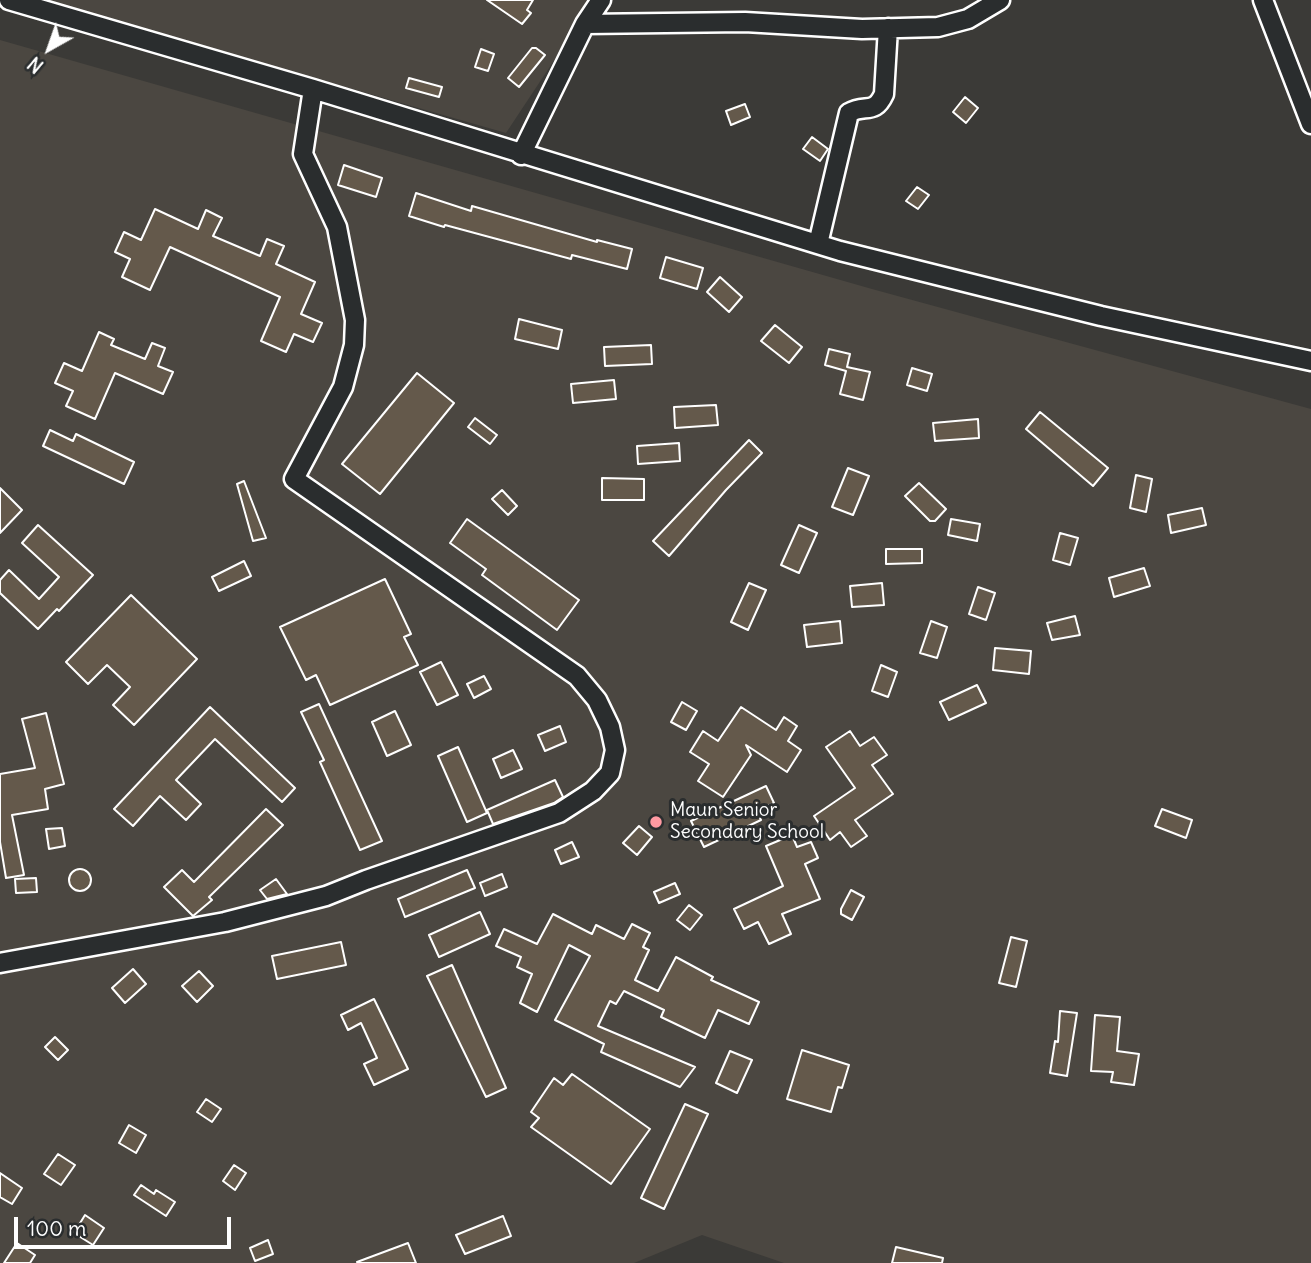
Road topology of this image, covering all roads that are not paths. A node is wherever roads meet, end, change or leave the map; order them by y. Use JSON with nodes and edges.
{"nodes":[{"id":1,"x":9,"y":0,"type":"edge"},
{"id":2,"x":601,"y":0,"type":"edge"},
{"id":3,"x":1000,"y":0,"type":"edge"},
{"id":4,"x":1263,"y":0,"type":"edge"},
{"id":5,"x":585,"y":24,"type":"junction"},
{"id":6,"x":888,"y":28,"type":"junction"},
{"id":7,"x":313,"y":89,"type":"junction"},
{"id":8,"x":1311,"y":124,"type":"edge"},
{"id":9,"x":521,"y":155,"type":"junction"},
{"id":10,"x":818,"y":244,"type":"junction"},
{"id":11,"x":1311,"y":361,"type":"edge"},
{"id":12,"x":0,"y":963,"type":"edge"}],
"edges":[{"from":1,"to":7,"type":"street"},
{"from":2,"to":5,"type":"street"},
{"from":3,"to":6,"type":"street"},
{"from":4,"to":8,"type":"street"},
{"from":5,"to":6,"type":"street"},
{"from":5,"to":9,"type":"street"},
{"from":6,"to":10,"type":"street"},
{"from":7,"to":9,"type":"street"},
{"from":7,"to":12,"type":"street"},
{"from":9,"to":10,"type":"street"},
{"from":10,"to":11,"type":"street"}]}
